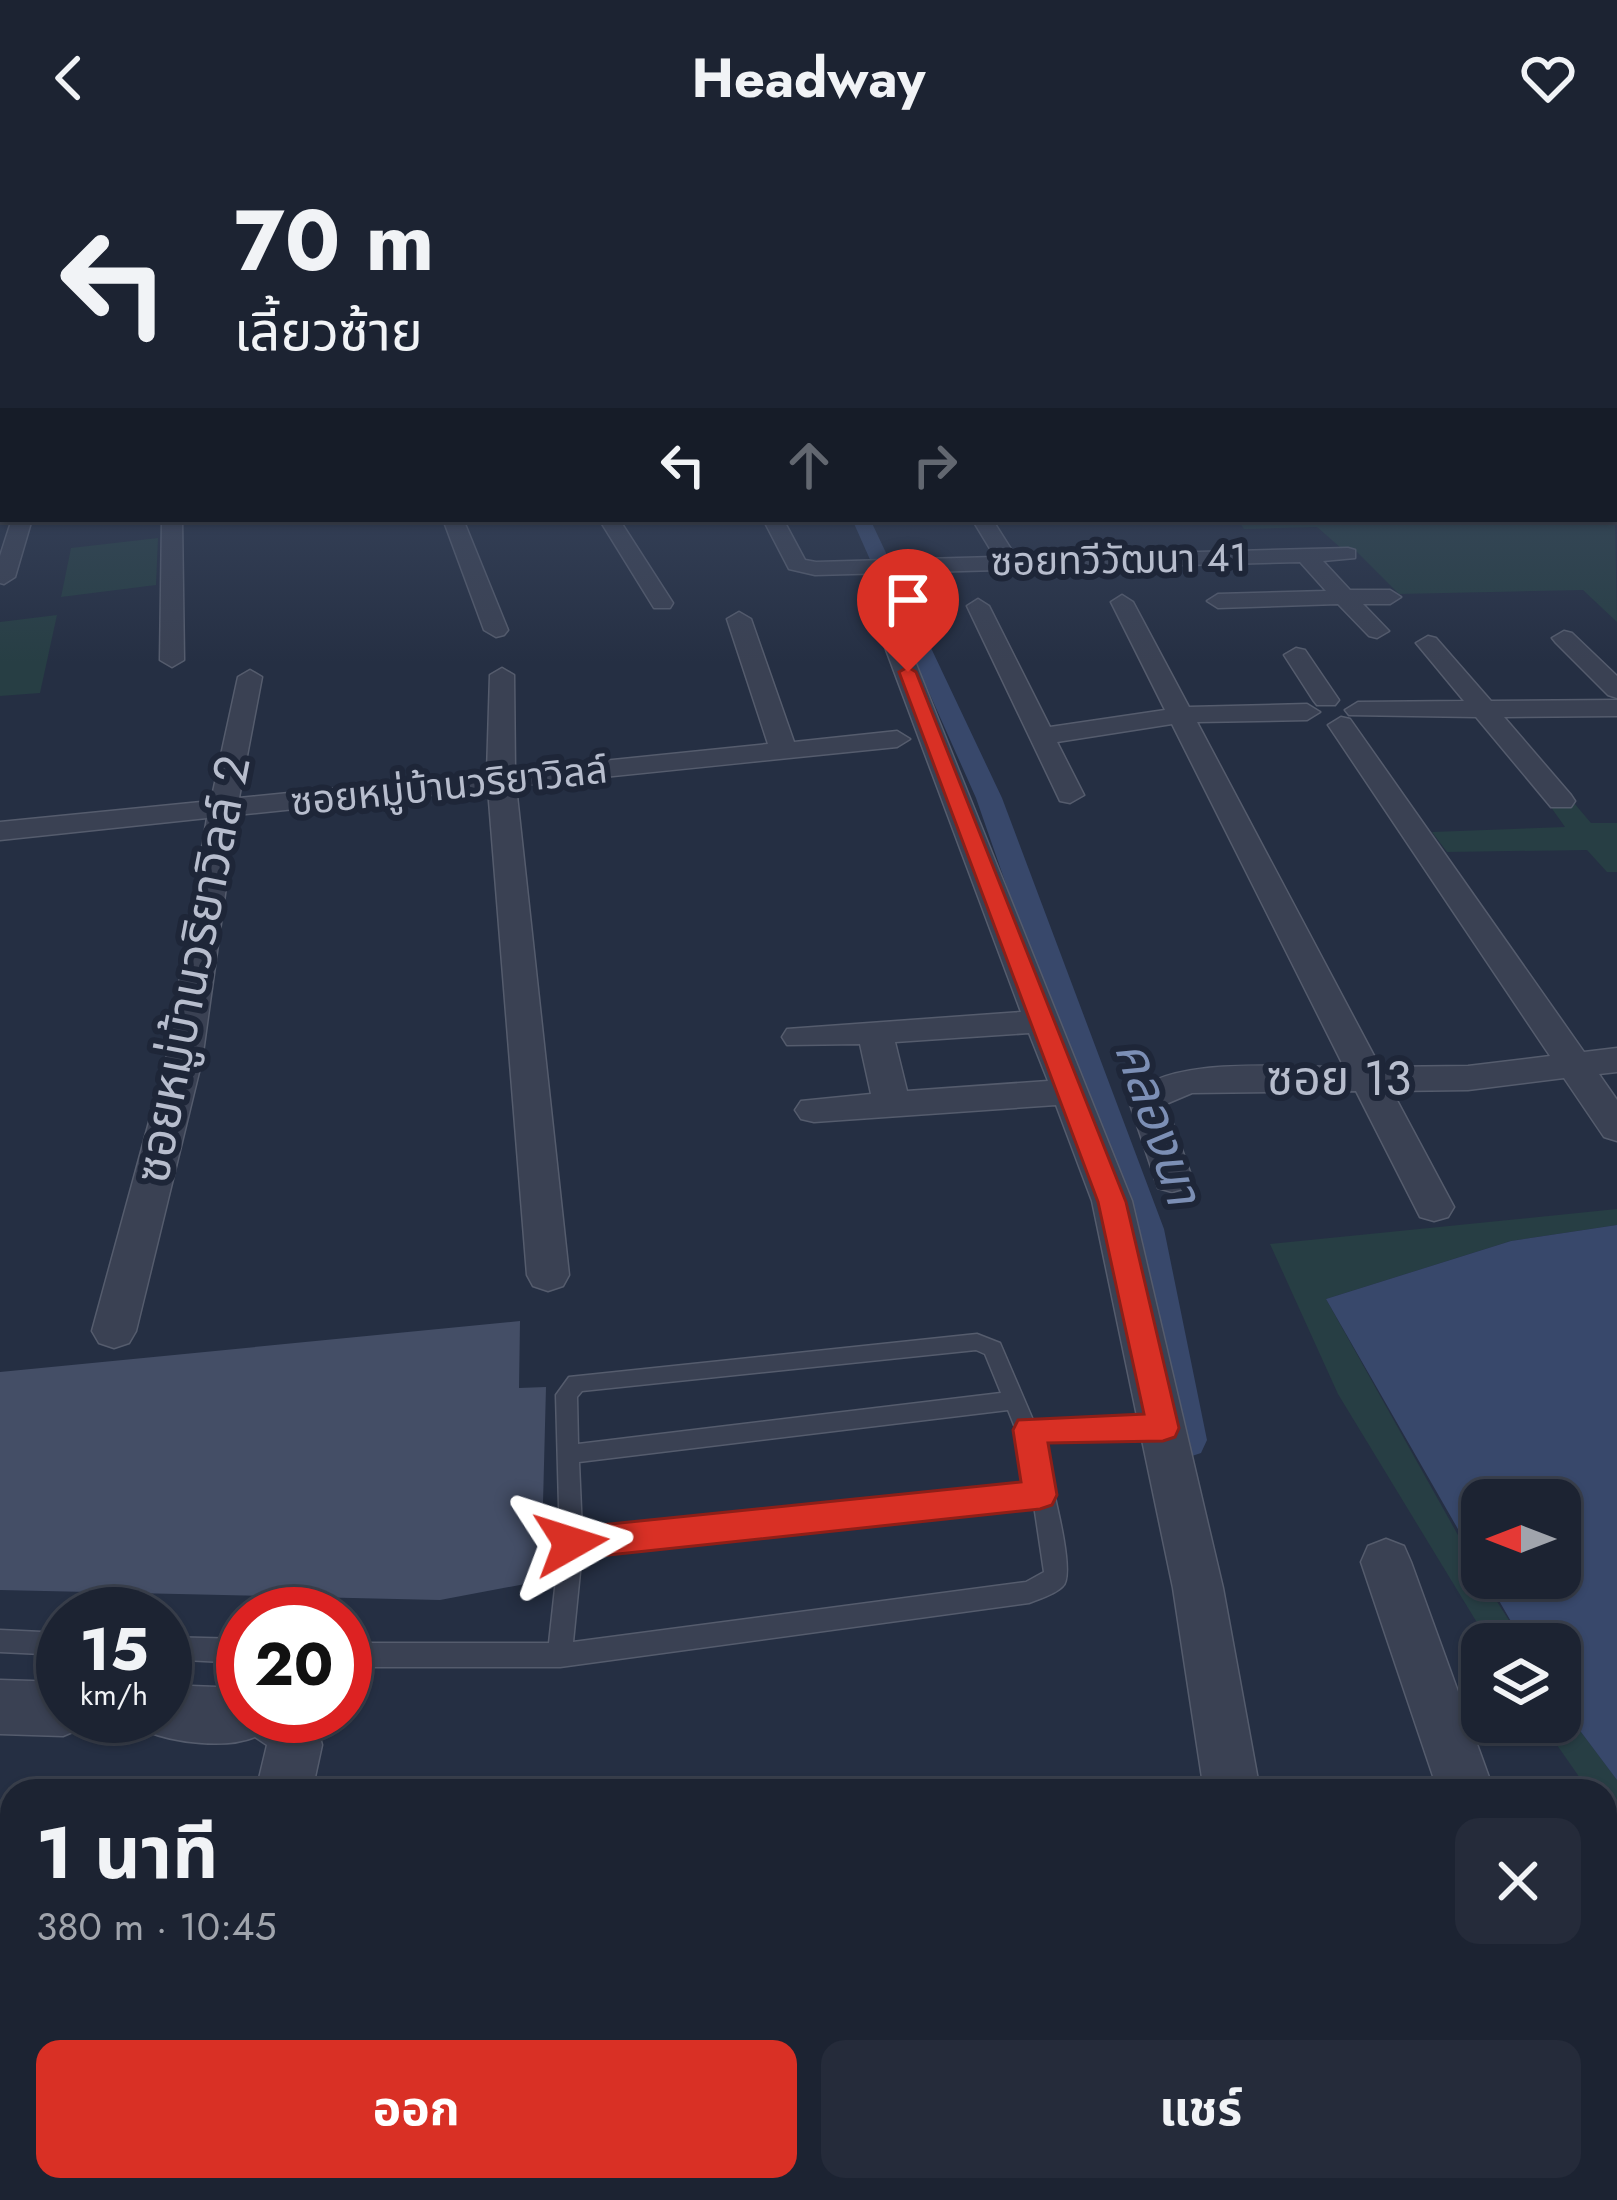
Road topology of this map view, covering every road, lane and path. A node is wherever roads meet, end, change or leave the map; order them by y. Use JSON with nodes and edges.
{"nodes":[{"id":1,"x":21,"y":522,"type":"edge"},
{"id":2,"x":172,"y":522,"type":"edge"},
{"id":3,"x":454,"y":522,"type":"edge"},
{"id":4,"x":611,"y":522,"type":"edge"},
{"id":5,"x":775,"y":522,"type":"edge"},
{"id":6,"x":984,"y":522,"type":"edge"},
{"id":7,"x":1348,"y":554,"type":"dead end"},
{"id":8,"x":1305,"y":555,"type":"junction"},
{"id":9,"x":1008,"y":561,"type":"junction"},
{"id":10,"x":4,"y":578,"type":"dead end"},
{"id":11,"x":1343,"y":597,"type":"junction"},
{"id":12,"x":1390,"y":597,"type":"dead end"},
{"id":13,"x":1218,"y":601,"type":"dead end"},
{"id":14,"x":1122,"y":602,"type":"dead end"},
{"id":15,"x":662,"y":603,"type":"dead end"},
{"id":16,"x":978,"y":607,"type":"dead end"},
{"id":17,"x":739,"y":619,"type":"dead end"},
{"id":18,"x":496,"y":631,"type":"dead end"},
{"id":19,"x":1377,"y":631,"type":"dead end"},
{"id":20,"x":1564,"y":638,"type":"dead end"},
{"id":21,"x":894,"y":639,"type":"dead end"},
{"id":22,"x":1428,"y":644,"type":"dead end"},
{"id":23,"x":1296,"y":655,"type":"dead end"},
{"id":24,"x":172,"y":660,"type":"dead end"},
{"id":25,"x":502,"y":675,"type":"dead end"},
{"id":26,"x":250,"y":676,"type":"dead end"},
{"id":27,"x":1617,"y":690,"type":"edge"},
{"id":28,"x":1617,"y":708,"type":"edge"},
{"id":29,"x":1484,"y":709,"type":"junction"},
{"id":30,"x":1333,"y":712,"type":"junction"},
{"id":31,"x":1181,"y":715,"type":"junction"},
{"id":32,"x":1042,"y":736,"type":"junction"},
{"id":33,"x":897,"y":739,"type":"dead end"},
{"id":34,"x":783,"y":748,"type":"junction"},
{"id":35,"x":502,"y":780,"type":"junction"},
{"id":36,"x":1070,"y":795,"type":"dead end"},
{"id":37,"x":1561,"y":801,"type":"dead end"},
{"id":38,"x":223,"y":809,"type":"junction"},
{"id":39,"x":0,"y":831,"type":"edge"},
{"id":40,"x":1043,"y":1021,"type":"junction"},
{"id":41,"x":875,"y":1032,"type":"junction"},
{"id":42,"x":800,"y":1037,"type":"dead end"},
{"id":43,"x":1617,"y":1060,"type":"edge"},
{"id":44,"x":1576,"y":1066,"type":"junction"},
{"id":45,"x":1370,"y":1080,"type":"junction"},
{"id":46,"x":1070,"y":1092,"type":"junction"},
{"id":47,"x":892,"y":1105,"type":"junction"},
{"id":48,"x":814,"y":1110,"type":"dead end"},
{"id":49,"x":1617,"y":1128,"type":"edge"},
{"id":50,"x":1172,"y":1178,"type":"dead end"},
{"id":51,"x":1434,"y":1207,"type":"dead end"},
{"id":52,"x":548,"y":1275,"type":"dead end"},
{"id":53,"x":114,"y":1330,"type":"dead end"},
{"id":54,"x":1015,"y":1400,"type":"junction"},
{"id":55,"x":1163,"y":1428,"type":"junction"},
{"id":56,"x":1031,"y":1439,"type":"junction"},
{"id":57,"x":570,"y":1454,"type":"junction"},
{"id":58,"x":1040,"y":1495,"type":"junction"},
{"id":59,"x":571,"y":1543,"type":"junction"},
{"id":60,"x":1386,"y":1562,"type":"dead end"},
{"id":61,"x":0,"y":1641,"type":"edge"},
{"id":62,"x":36,"y":1643,"type":"edge"},
{"id":63,"x":372,"y":1655,"type":"edge"},
{"id":64,"x":560,"y":1655,"type":"junction"},
{"id":65,"x":0,"y":1707,"type":"edge"},
{"id":66,"x":36,"y":1708,"type":"edge"},
{"id":67,"x":295,"y":1743,"type":"edge"},
{"id":68,"x":288,"y":1779,"type":"edge"},
{"id":69,"x":1230,"y":1779,"type":"edge"},
{"id":70,"x":1462,"y":1779,"type":"edge"}],
"edges":[{"from":1,"to":10,"type":"street"},
{"from":2,"to":24,"type":"street"},
{"from":3,"to":18,"type":"street"},
{"from":4,"to":15,"type":"street"},
{"from":5,"to":9,"type":"street","name":"ซอยทวีวัฒนา 41"},
{"from":6,"to":9,"type":"street"},
{"from":7,"to":8,"type":"street","name":"ซอยทวีวัฒนา 41"},
{"from":8,"to":9,"type":"street","name":"ซอยทวีวัฒนา 41"},
{"from":8,"to":11,"type":"street"},
{"from":11,"to":12,"type":"street"},
{"from":11,"to":13,"type":"street"},
{"from":11,"to":19,"type":"street"},
{"from":14,"to":31,"type":"street"},
{"from":16,"to":32,"type":"street"},
{"from":17,"to":34,"type":"street"},
{"from":20,"to":27,"type":"street"},
{"from":21,"to":40,"type":"street"},
{"from":22,"to":29,"type":"street"},
{"from":23,"to":30,"type":"street"},
{"from":25,"to":35,"type":"street"},
{"from":26,"to":38,"type":"street","name":"ซอยหมู่บ้านวริยาวิลล์ 2"},
{"from":28,"to":29,"type":"street"},
{"from":29,"to":30,"type":"street"},
{"from":29,"to":37,"type":"street"},
{"from":30,"to":31,"type":"street"},
{"from":30,"to":44,"type":"street"},
{"from":31,"to":32,"type":"street"},
{"from":31,"to":45,"type":"street"},
{"from":32,"to":36,"type":"street"},
{"from":33,"to":34,"type":"street","name":"ซอยหมู่บ้านวริยาวิลล์"},
{"from":34,"to":35,"type":"street","name":"ซอยหมู่บ้านวริยาวิลล์"},
{"from":35,"to":38,"type":"street","name":"ซอยหมู่บ้านวริยาวิลล์"},
{"from":35,"to":52,"type":"street"},
{"from":38,"to":39,"type":"street","name":"ซอยหมู่บ้านวริยาวิลล์"},
{"from":38,"to":53,"type":"street","name":"ซอยหมู่บ้านวริยาวิลล์ 2"},
{"from":40,"to":41,"type":"street"},
{"from":40,"to":46,"type":"street"},
{"from":41,"to":42,"type":"street"},
{"from":41,"to":47,"type":"street"},
{"from":43,"to":44,"type":"street","name":"ซอย 13"},
{"from":44,"to":45,"type":"street","name":"ซอย 13"},
{"from":44,"to":49,"type":"street"},
{"from":45,"to":50,"type":"street","name":"ซอย 13"},
{"from":45,"to":51,"type":"street"},
{"from":46,"to":47,"type":"street"},
{"from":46,"to":55,"type":"street"},
{"from":47,"to":48,"type":"street"},
{"from":54,"to":56,"type":"lane"},
{"from":54,"to":57,"type":"lane"},
{"from":54,"to":57,"type":"lane"},
{"from":55,"to":56,"type":"lane"},
{"from":55,"to":69,"type":"street"},
{"from":56,"to":58,"type":"lane"},
{"from":57,"to":59,"type":"lane"},
{"from":58,"to":59,"type":"lane"},
{"from":58,"to":64,"type":"lane"},
{"from":59,"to":64,"type":"lane"},
{"from":60,"to":70,"type":"street"},
{"from":61,"to":62,"type":"lane"},
{"from":63,"to":64,"type":"lane"},
{"from":65,"to":66,"type":"street"},
{"from":67,"to":68,"type":"street"}]}
